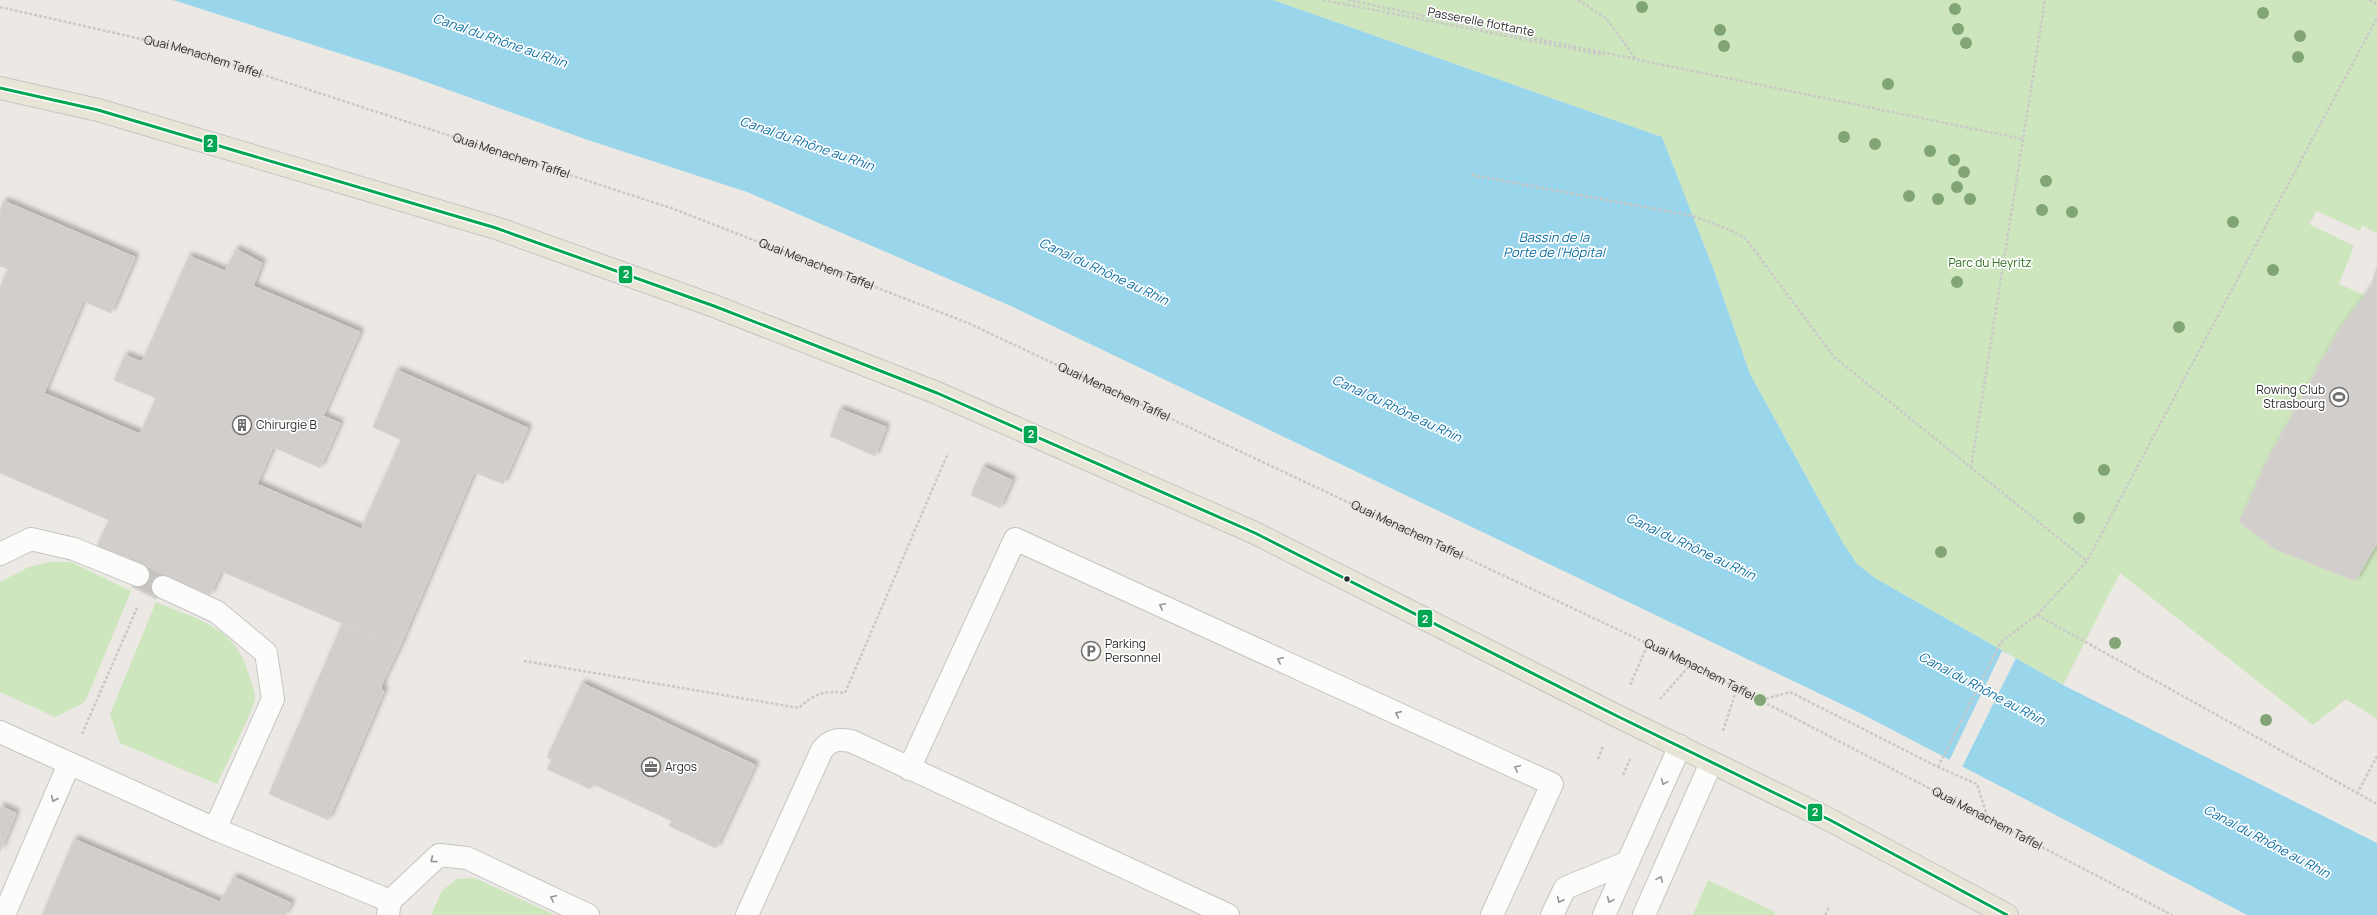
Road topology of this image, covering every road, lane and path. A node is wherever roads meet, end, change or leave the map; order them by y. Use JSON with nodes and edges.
{"nodes":[{"id":1,"x":1323,"y":0,"type":"edge"},
{"id":2,"x":1348,"y":0,"type":"edge"},
{"id":3,"x":1578,"y":0,"type":"edge"},
{"id":4,"x":2045,"y":0,"type":"edge"},
{"id":5,"x":2369,"y":0,"type":"edge"},
{"id":6,"x":2377,"y":4,"type":"edge"},
{"id":7,"x":0,"y":7,"type":"edge"},
{"id":8,"x":2377,"y":18,"type":"edge"},
{"id":9,"x":1636,"y":60,"type":"junction"},
{"id":10,"x":0,"y":88,"type":"edge"},
{"id":11,"x":2023,"y":139,"type":"junction"},
{"id":12,"x":1472,"y":175,"type":"dead end"},
{"id":13,"x":948,"y":453,"type":"dead end"},
{"id":14,"x":1971,"y":469,"type":"junction"},
{"id":15,"x":0,"y":554,"type":"edge"},
{"id":16,"x":2087,"y":561,"type":"junction"},
{"id":17,"x":138,"y":575,"type":"tunnel mouth"},
{"id":18,"x":163,"y":587,"type":"tunnel mouth"},
{"id":19,"x":137,"y":607,"type":"dead end"},
{"id":20,"x":2037,"y":615,"type":"junction"},
{"id":21,"x":524,"y":660,"type":"dead end"},
{"id":22,"x":1737,"y":688,"type":"junction"},
{"id":23,"x":1760,"y":700,"type":"junction"},
{"id":24,"x":0,"y":732,"type":"edge"},
{"id":25,"x":1680,"y":746,"type":"junction"},
{"id":26,"x":2377,"y":756,"type":"edge"},
{"id":27,"x":1711,"y":763,"type":"junction"},
{"id":28,"x":69,"y":764,"type":"junction"},
{"id":29,"x":1938,"y":767,"type":"junction"},
{"id":30,"x":909,"y":769,"type":"junction"},
{"id":31,"x":2356,"y":794,"type":"junction"},
{"id":32,"x":2377,"y":804,"type":"edge"},
{"id":33,"x":1988,"y":820,"type":"junction"},
{"id":34,"x":215,"y":829,"type":"junction"},
{"id":35,"x":1628,"y":862,"type":"junction"},
{"id":36,"x":1830,"y":906,"type":"dead end"},
{"id":37,"x":389,"y":908,"type":"edge"},
{"id":38,"x":1650,"y":912,"type":"edge"},
{"id":39,"x":4,"y":915,"type":"edge"},
{"id":40,"x":588,"y":915,"type":"edge"},
{"id":41,"x":747,"y":915,"type":"edge"},
{"id":42,"x":1228,"y":915,"type":"edge"},
{"id":43,"x":1492,"y":915,"type":"edge"},
{"id":44,"x":1552,"y":915,"type":"edge"},
{"id":45,"x":1604,"y":915,"type":"edge"},
{"id":46,"x":1825,"y":915,"type":"edge"},
{"id":47,"x":2007,"y":915,"type":"edge"},
{"id":48,"x":2172,"y":915,"type":"edge"}],
"edges":[{"from":1,"to":9,"type":"path","name":"Passerelle flottante"},
{"from":2,"to":9,"type":"path"},
{"from":3,"to":9,"type":"path"},
{"from":4,"to":11,"type":"path"},
{"from":5,"to":6,"type":"path"},
{"from":7,"to":22,"type":"path","name":"Quai Menachem Taffel"},
{"from":8,"to":16,"type":"path"},
{"from":9,"to":11,"type":"path"},
{"from":10,"to":25,"type":"main road"},
{"from":11,"to":14,"type":"path"},
{"from":12,"to":14,"type":"path"},
{"from":13,"to":21,"type":"path"},
{"from":14,"to":16,"type":"path"},
{"from":15,"to":17,"type":"street"},
{"from":16,"to":20,"type":"path"},
{"from":18,"to":34,"type":"street"},
{"from":19,"to":28,"type":"path"},
{"from":20,"to":29,"type":"path"},
{"from":20,"to":31,"type":"path"},
{"from":22,"to":23,"type":"path","name":"Quai Menachem Taffel"},
{"from":22,"to":27,"type":"path"},
{"from":23,"to":29,"type":"path"},
{"from":23,"to":33,"type":"path","name":"Quai Menachem Taffel"},
{"from":24,"to":28,"type":"street"},
{"from":25,"to":27,"type":"main road"},
{"from":25,"to":35,"type":"street","one_way":true},
{"from":26,"to":31,"type":"path"},
{"from":38,"to":27,"type":"street","one_way":true},
{"from":27,"to":47,"type":"main road"},
{"from":28,"to":34,"type":"street"},
{"from":28,"to":39,"type":"street","one_way":true},
{"from":29,"to":33,"type":"path"},
{"from":30,"to":41,"type":"street"},
{"from":30,"to":42,"type":"street"},
{"from":43,"to":30,"type":"street","one_way":true},
{"from":31,"to":32,"type":"path"},
{"from":33,"to":48,"type":"path","name":"Quai Menachem Taffel"},
{"from":34,"to":37,"type":"street"},
{"from":35,"to":44,"type":"street","one_way":true},
{"from":35,"to":45,"type":"street","one_way":true},
{"from":36,"to":46,"type":"path"},
{"from":40,"to":37,"type":"street","one_way":true}]}
